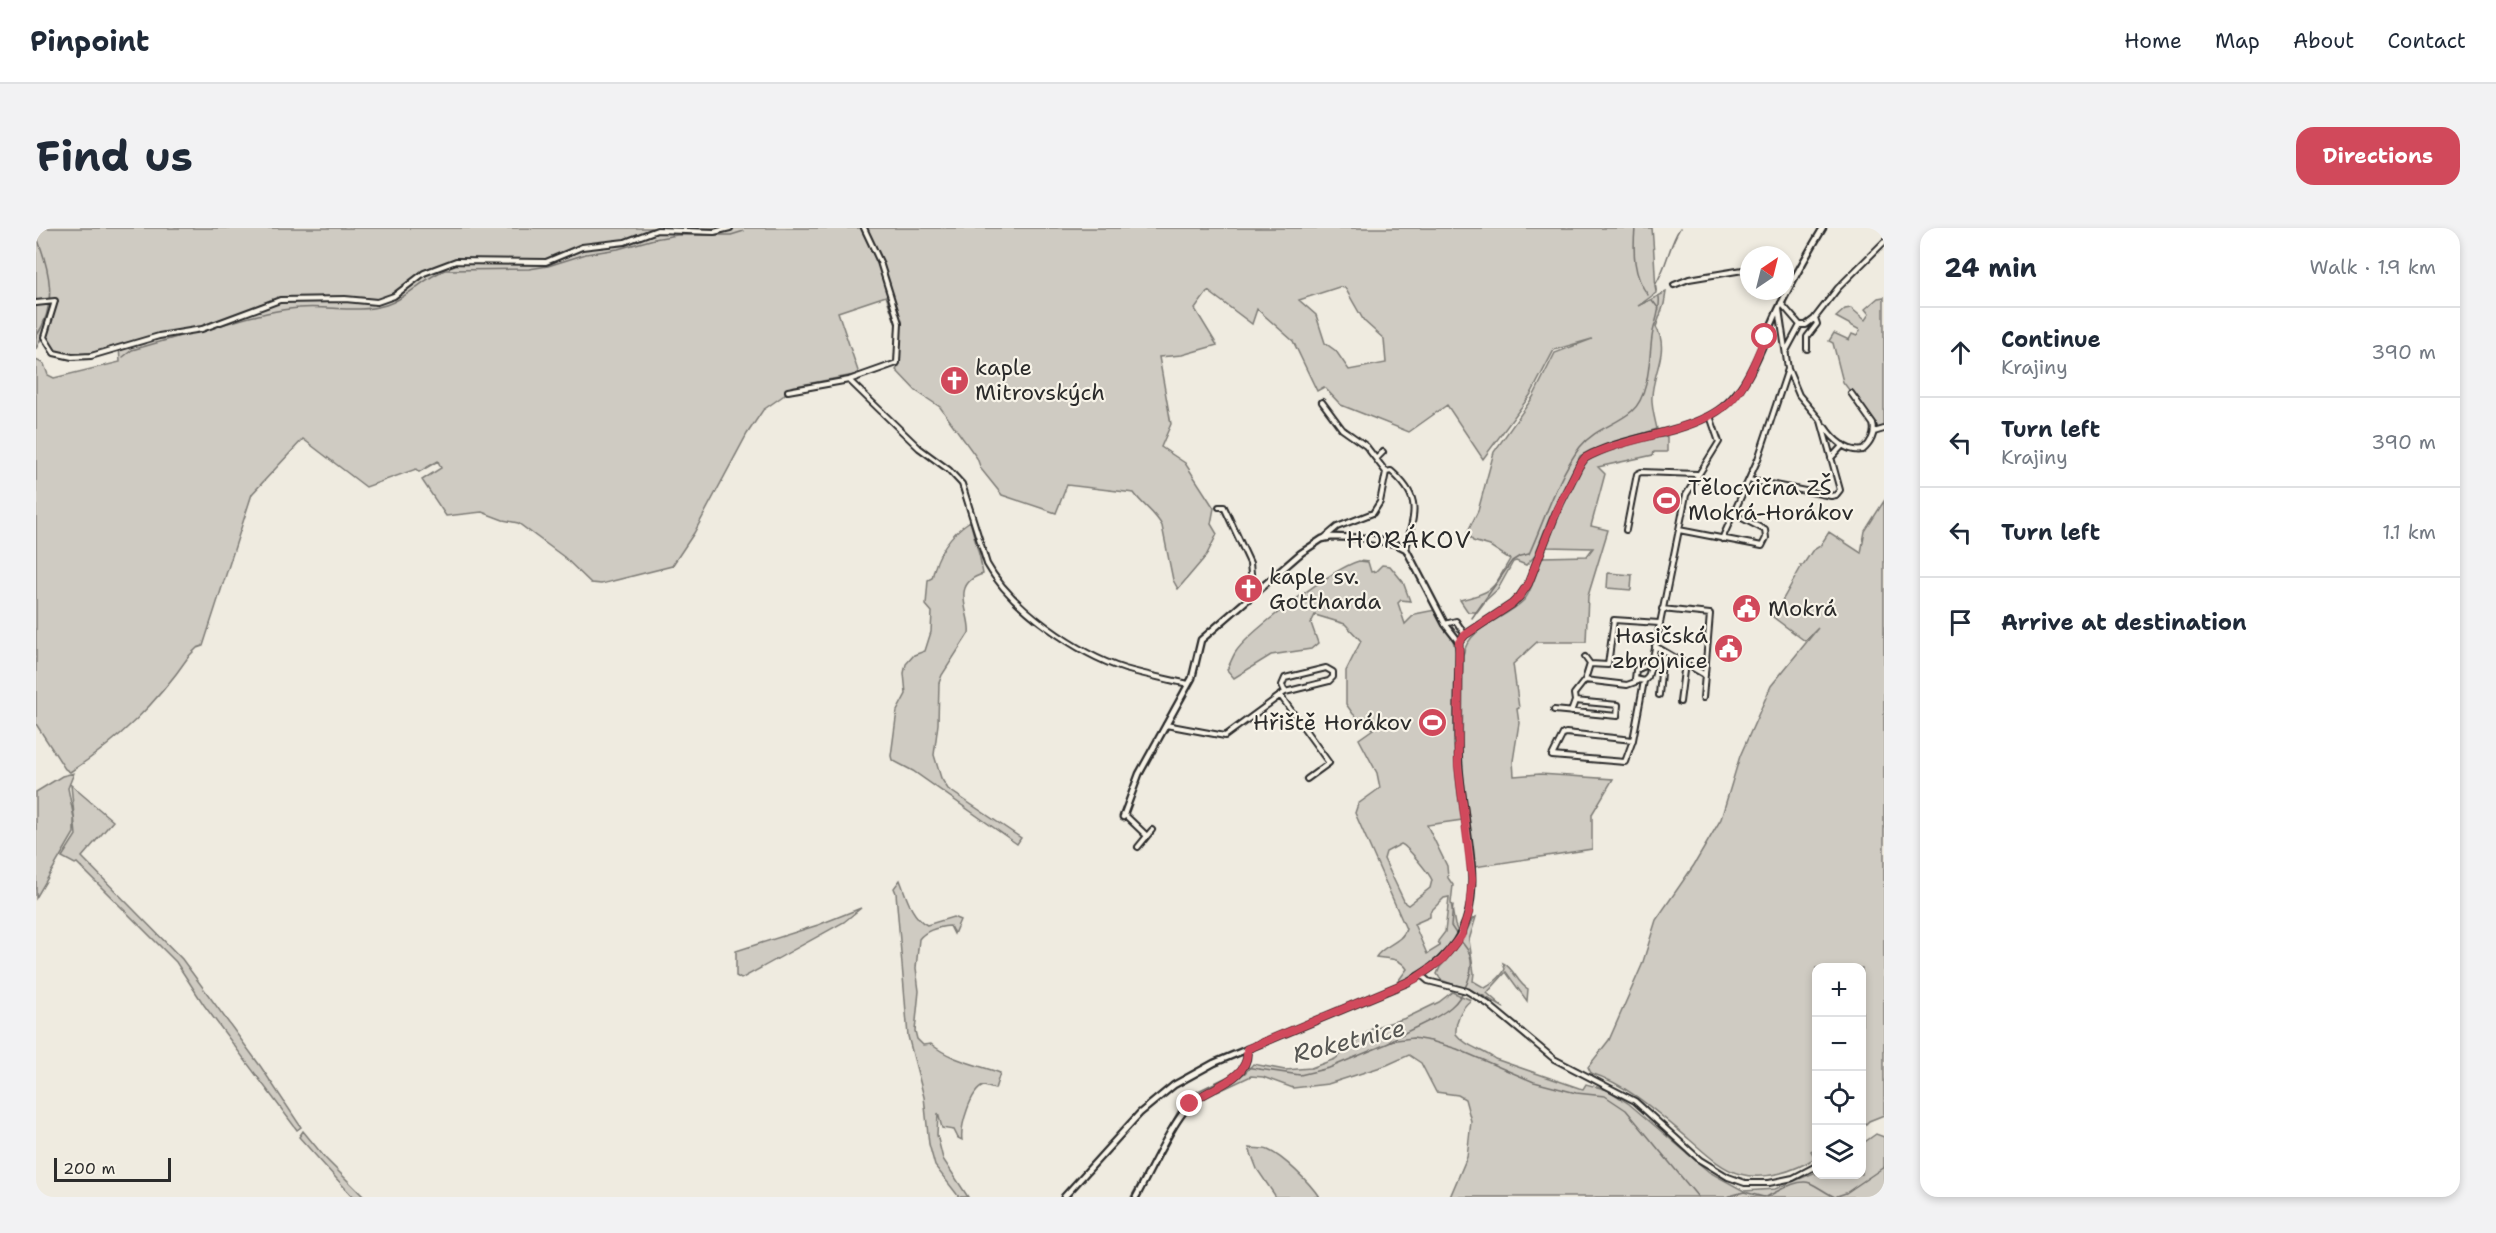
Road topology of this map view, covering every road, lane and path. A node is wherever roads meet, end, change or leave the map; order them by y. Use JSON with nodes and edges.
{"nodes":[{"id":1,"x":730,"y":228,"type":"edge"},
{"id":2,"x":864,"y":228,"type":"edge"},
{"id":3,"x":1823,"y":228,"type":"edge"},
{"id":4,"x":1884,"y":242,"type":"edge"},
{"id":5,"x":1740,"y":270,"type":"edge"},
{"id":6,"x":1794,"y":277,"type":"edge"},
{"id":7,"x":1674,"y":285,"type":"dead end"},
{"id":8,"x":1783,"y":300,"type":"edge"},
{"id":9,"x":36,"y":303,"type":"edge"},
{"id":10,"x":1780,"y":306,"type":"junction"},
{"id":11,"x":1815,"y":317,"type":"junction"},
{"id":12,"x":1800,"y":325,"type":"junction"},
{"id":13,"x":1807,"y":349,"type":"dead end"},
{"id":14,"x":1786,"y":351,"type":"junction"},
{"id":15,"x":1788,"y":369,"type":"junction"},
{"id":16,"x":849,"y":380,"type":"junction"},
{"id":17,"x":788,"y":391,"type":"dead end"},
{"id":18,"x":1851,"y":393,"type":"dead end"},
{"id":19,"x":1322,"y":402,"type":"dead end"},
{"id":20,"x":1710,"y":416,"type":"junction"},
{"id":21,"x":1821,"y":421,"type":"junction"},
{"id":22,"x":1884,"y":429,"type":"edge"},
{"id":23,"x":1874,"y":432,"type":"junction"},
{"id":24,"x":1843,"y":445,"type":"junction"},
{"id":25,"x":1383,"y":452,"type":"dead end"},
{"id":26,"x":1831,"y":458,"type":"junction"},
{"id":27,"x":1376,"y":459,"type":"junction"},
{"id":28,"x":1386,"y":472,"type":"junction"},
{"id":29,"x":1698,"y":474,"type":"junction"},
{"id":30,"x":1749,"y":480,"type":"junction"},
{"id":31,"x":1218,"y":507,"type":"dead end"},
{"id":32,"x":1734,"y":514,"type":"junction"},
{"id":33,"x":1626,"y":530,"type":"dead end"},
{"id":34,"x":1679,"y":530,"type":"junction"},
{"id":35,"x":1722,"y":538,"type":"junction"},
{"id":36,"x":1322,"y":539,"type":"junction"},
{"id":37,"x":1406,"y":549,"type":"junction"},
{"id":38,"x":1257,"y":591,"type":"junction"},
{"id":39,"x":1662,"y":609,"type":"junction"},
{"id":40,"x":1659,"y":623,"type":"junction"},
{"id":41,"x":1445,"y":624,"type":"junction"},
{"id":42,"x":1465,"y":635,"type":"junction"},
{"id":43,"x":1459,"y":642,"type":"junction"},
{"id":44,"x":1655,"y":646,"type":"junction"},
{"id":45,"x":1663,"y":651,"type":"junction"},
{"id":46,"x":1585,"y":657,"type":"dead end"},
{"id":47,"x":1652,"y":663,"type":"junction"},
{"id":48,"x":1685,"y":663,"type":"junction"},
{"id":49,"x":1590,"y":664,"type":"junction"},
{"id":50,"x":1705,"y":675,"type":"junction"},
{"id":51,"x":1586,"y":680,"type":"junction"},
{"id":52,"x":1641,"y":681,"type":"junction"},
{"id":53,"x":1188,"y":684,"type":"junction"},
{"id":54,"x":1285,"y":692,"type":"junction"},
{"id":55,"x":1280,"y":695,"type":"junction"},
{"id":56,"x":1659,"y":695,"type":"dead end"},
{"id":57,"x":1703,"y":698,"type":"dead end"},
{"id":58,"x":1575,"y":701,"type":"junction"},
{"id":59,"x":1680,"y":702,"type":"dead end"},
{"id":60,"x":1554,"y":710,"type":"dead end"},
{"id":61,"x":1571,"y":712,"type":"junction"},
{"id":62,"x":1166,"y":725,"type":"junction"},
{"id":63,"x":1633,"y":740,"type":"junction"},
{"id":64,"x":1307,"y":779,"type":"dead end"},
{"id":65,"x":1124,"y":816,"type":"joint"},
{"id":66,"x":1152,"y":830,"type":"dead end"},
{"id":67,"x":1147,"y":836,"type":"junction"},
{"id":68,"x":1138,"y":847,"type":"dead end"},
{"id":69,"x":1421,"y":975,"type":"junction"},
{"id":70,"x":1247,"y":1049,"type":"junction"},
{"id":71,"x":1812,"y":1168,"type":"edge"},
{"id":72,"x":1064,"y":1197,"type":"edge"},
{"id":73,"x":1136,"y":1197,"type":"edge"}],
"edges":[{"from":1,"to":9,"type":"street"},
{"from":2,"to":16,"type":"street"},
{"from":3,"to":6,"type":"street"},
{"from":4,"to":11,"type":"street"},
{"from":5,"to":7,"type":"street"},
{"from":8,"to":10,"type":"street"},
{"from":10,"to":12,"type":"street"},
{"from":10,"to":14,"type":"street"},
{"from":10,"to":20,"type":"street"},
{"from":11,"to":12,"type":"street"},
{"from":11,"to":13,"type":"street"},
{"from":12,"to":14,"type":"street"},
{"from":14,"to":15,"type":"street"},
{"from":15,"to":21,"type":"street"},
{"from":15,"to":30,"type":"street"},
{"from":16,"to":17,"type":"street"},
{"from":16,"to":53,"type":"street"},
{"from":18,"to":23,"type":"street"},
{"from":19,"to":27,"type":"street"},
{"from":20,"to":29,"type":"street"},
{"from":20,"to":42,"type":"street"},
{"from":21,"to":24,"type":"street"},
{"from":21,"to":26,"type":"street"},
{"from":22,"to":23,"type":"street"},
{"from":23,"to":24,"type":"street"},
{"from":24,"to":26,"type":"street"},
{"from":25,"to":27,"type":"street"},
{"from":26,"to":30,"type":"street"},
{"from":27,"to":28,"type":"street"},
{"from":28,"to":36,"type":"street"},
{"from":28,"to":37,"type":"street"},
{"from":29,"to":33,"type":"street"},
{"from":29,"to":34,"type":"street"},
{"from":30,"to":32,"type":"street"},
{"from":31,"to":38,"type":"street"},
{"from":32,"to":35,"type":"street"},
{"from":32,"to":35,"type":"street"},
{"from":34,"to":35,"type":"street"},
{"from":34,"to":39,"type":"street"},
{"from":36,"to":37,"type":"street"},
{"from":36,"to":38,"type":"street"},
{"from":37,"to":41,"type":"street"},
{"from":38,"to":53,"type":"street"},
{"from":39,"to":40,"type":"street"},
{"from":39,"to":50,"type":"street"},
{"from":40,"to":44,"type":"street"},
{"from":40,"to":49,"type":"street"},
{"from":41,"to":42,"type":"street"},
{"from":41,"to":43,"type":"street"},
{"from":42,"to":43,"type":"street"},
{"from":43,"to":69,"type":"street"},
{"from":44,"to":45,"type":"street"},
{"from":44,"to":47,"type":"street"},
{"from":45,"to":48,"type":"street"},
{"from":45,"to":56,"type":"street"},
{"from":46,"to":49,"type":"street"},
{"from":47,"to":52,"type":"street"},
{"from":47,"to":52,"type":"street"},
{"from":48,"to":50,"type":"street"},
{"from":48,"to":59,"type":"street"},
{"from":49,"to":51,"type":"street"},
{"from":50,"to":57,"type":"street"},
{"from":51,"to":52,"type":"street"},
{"from":51,"to":58,"type":"street"},
{"from":52,"to":63,"type":"street"},
{"from":53,"to":62,"type":"street"},
{"from":54,"to":54,"type":"street"},
{"from":54,"to":55,"type":"street"},
{"from":55,"to":62,"type":"street"},
{"from":55,"to":64,"type":"street"},
{"from":58,"to":61,"type":"street"},
{"from":58,"to":61,"type":"street"},
{"from":60,"to":61,"type":"street"},
{"from":62,"to":65,"type":"street"},
{"from":63,"to":63,"type":"street"},
{"from":65,"to":67,"type":"street"},
{"from":66,"to":67,"type":"street"},
{"from":67,"to":68,"type":"street"},
{"from":69,"to":70,"type":"street"},
{"from":69,"to":71,"type":"street"},
{"from":70,"to":72,"type":"street"},
{"from":70,"to":73,"type":"street"}]}
